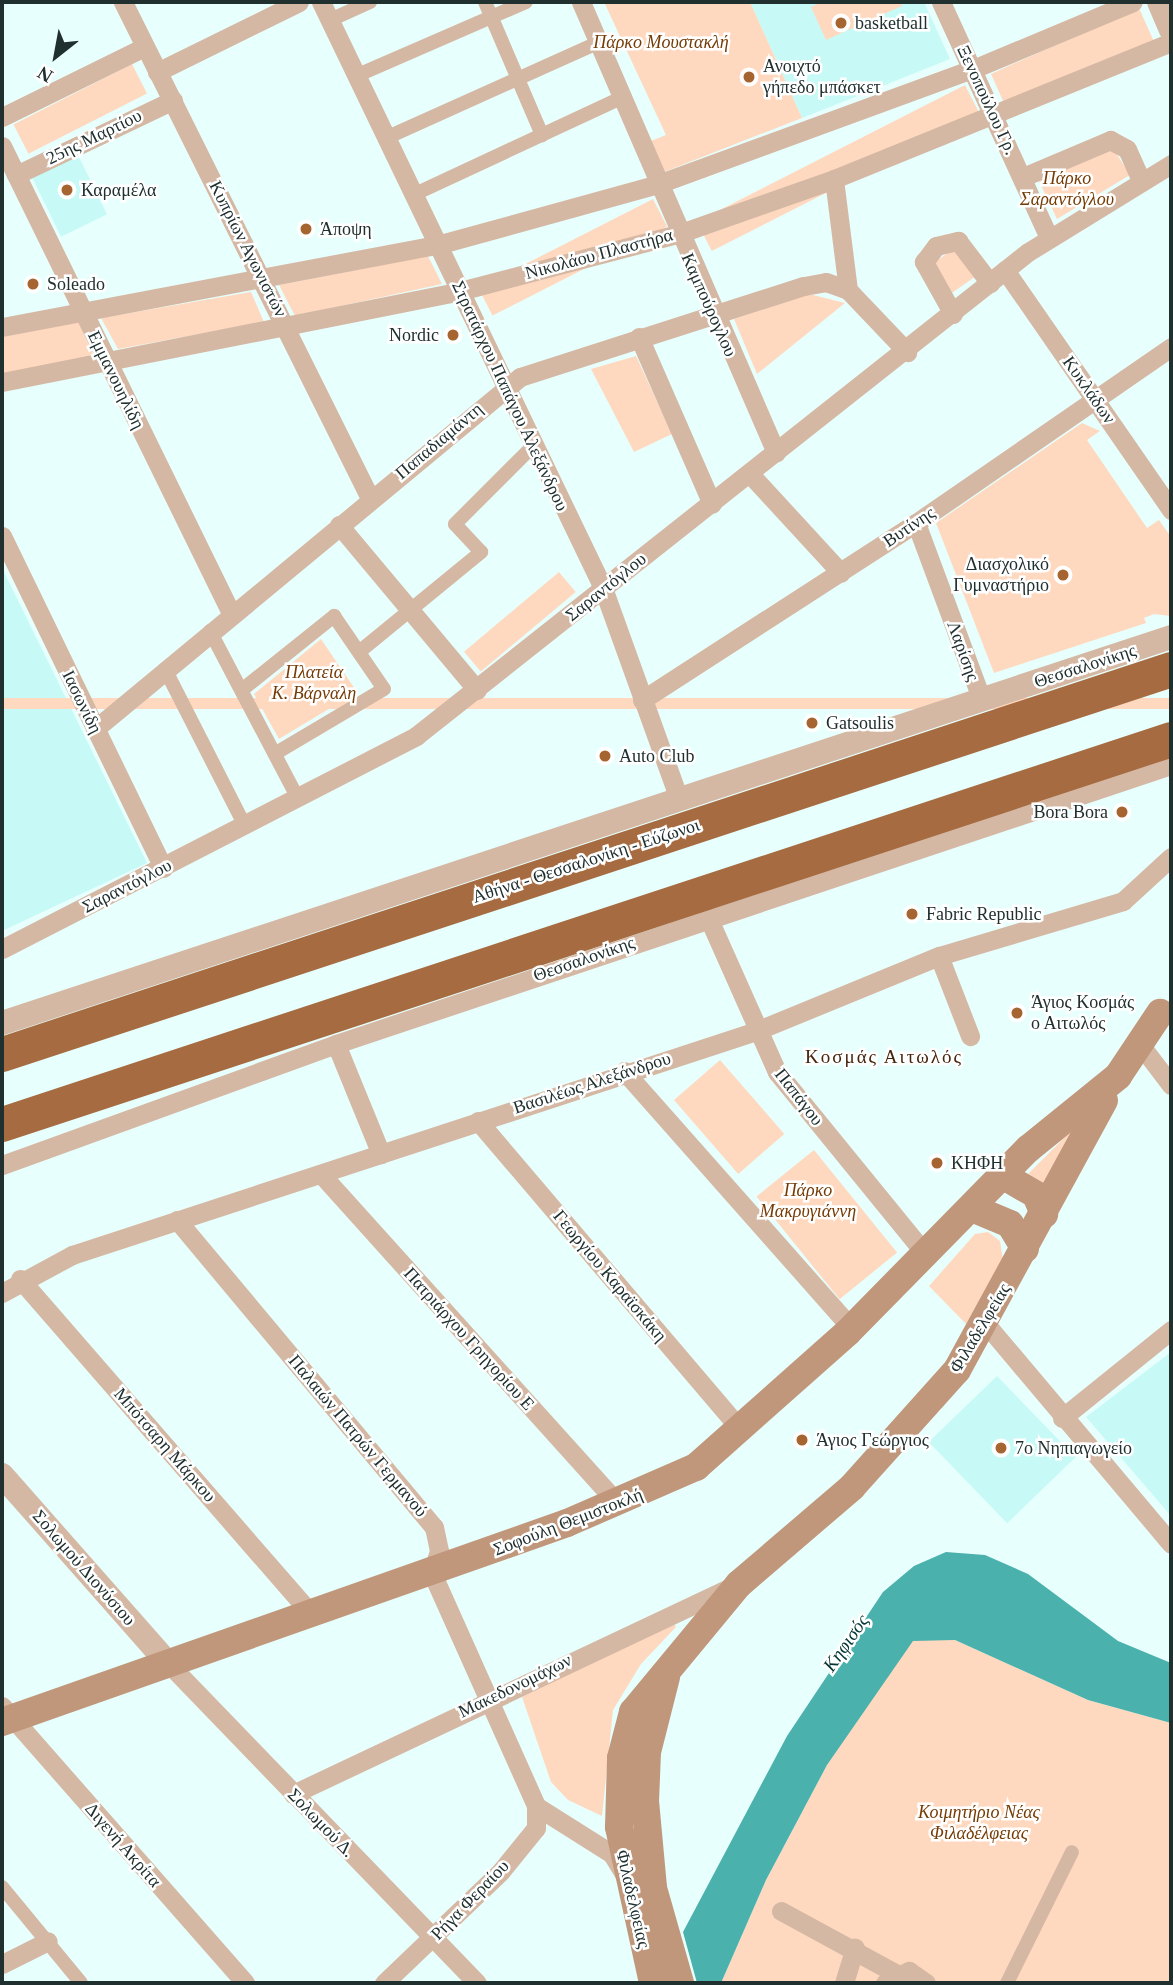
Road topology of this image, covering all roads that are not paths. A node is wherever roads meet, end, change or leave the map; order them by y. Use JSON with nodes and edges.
{"nodes":[{"id":1,"x":122,"y":2,"type":"edge"},
{"id":2,"x":299,"y":2,"type":"edge"},
{"id":3,"x":321,"y":2,"type":"edge"},
{"id":4,"x":370,"y":2,"type":"edge"},
{"id":5,"x":485,"y":2,"type":"edge"},
{"id":6,"x":526,"y":2,"type":"edge"},
{"id":7,"x":581,"y":2,"type":"edge"},
{"id":8,"x":941,"y":2,"type":"edge"},
{"id":9,"x":1133,"y":2,"type":"edge"},
{"id":10,"x":1159,"y":2,"type":"edge"},
{"id":11,"x":492,"y":17,"type":"junction"},
{"id":12,"x":330,"y":20,"type":"junction"},
{"id":13,"x":1171,"y":30,"type":"edge"},
{"id":14,"x":599,"y":42,"type":"junction"},
{"id":15,"x":1171,"y":42,"type":"edge"},
{"id":16,"x":144,"y":47,"type":"junction"},
{"id":17,"x":973,"y":69,"type":"junction"},
{"id":18,"x":157,"y":72,"type":"junction"},
{"id":19,"x":358,"y":75,"type":"junction"},
{"id":20,"x":518,"y":80,"type":"junction"},
{"id":21,"x":623,"y":97,"type":"junction"},
{"id":22,"x":173,"y":100,"type":"junction"},
{"id":23,"x":995,"y":114,"type":"junction"},
{"id":24,"x":2,"y":117,"type":"edge"},
{"id":25,"x":542,"y":135,"type":"junction"},
{"id":26,"x":388,"y":137,"type":"junction"},
{"id":27,"x":2,"y":149,"type":"edge"},
{"id":28,"x":1171,"y":164,"type":"edge"},
{"id":29,"x":16,"y":175,"type":"junction"},
{"id":30,"x":1023,"y":177,"type":"junction"},
{"id":31,"x":834,"y":179,"type":"junction"},
{"id":32,"x":1142,"y":182,"type":"junction"},
{"id":33,"x":658,"y":184,"type":"junction"},
{"id":34,"x":415,"y":194,"type":"junction"},
{"id":35,"x":678,"y":234,"type":"junction"},
{"id":36,"x":1049,"y":238,"type":"junction"},
{"id":37,"x":437,"y":246,"type":"junction"},
{"id":38,"x":997,"y":277,"type":"junction"},
{"id":39,"x":263,"y":279,"type":"junction"},
{"id":40,"x":848,"y":290,"type":"junction"},
{"id":41,"x":460,"y":291,"type":"junction"},
{"id":42,"x":83,"y":311,"type":"junction"},
{"id":43,"x":712,"y":314,"type":"junction"},
{"id":44,"x":953,"y":314,"type":"junction"},
{"id":45,"x":288,"y":326,"type":"junction"},
{"id":46,"x":2,"y":327,"type":"edge"},
{"id":47,"x":639,"y":337,"type":"junction"},
{"id":48,"x":1171,"y":347,"type":"edge"},
{"id":49,"x":907,"y":352,"type":"junction"},
{"id":50,"x":107,"y":362,"type":"junction"},
{"id":51,"x":2,"y":382,"type":"edge"},
{"id":52,"x":505,"y":387,"type":"junction"},
{"id":53,"x":1096,"y":399,"type":"junction"},
{"id":54,"x":531,"y":448,"type":"junction"},
{"id":55,"x":776,"y":453,"type":"junction"},
{"id":56,"x":750,"y":474,"type":"junction"},
{"id":57,"x":370,"y":498,"type":"junction"},
{"id":58,"x":712,"y":504,"type":"junction"},
{"id":59,"x":1171,"y":510,"type":"edge"},
{"id":60,"x":916,"y":523,"type":"junction"},
{"id":61,"x":340,"y":525,"type":"junction"},
{"id":62,"x":2,"y":536,"type":"edge"},
{"id":63,"x":841,"y":573,"type":"junction"},
{"id":64,"x":603,"y":588,"type":"junction"},
{"id":65,"x":413,"y":611,"type":"junction"},
{"id":66,"x":231,"y":613,"type":"junction"},
{"id":67,"x":209,"y":631,"type":"junction"},
{"id":68,"x":1171,"y":637,"type":"edge"},
{"id":69,"x":359,"y":652,"type":"junction"},
{"id":70,"x":165,"y":669,"type":"junction"},
{"id":71,"x":1171,"y":669,"type":"edge"},
{"id":72,"x":243,"y":689,"type":"junction"},
{"id":73,"x":477,"y":690,"type":"junction"},
{"id":74,"x":642,"y":700,"type":"junction"},
{"id":75,"x":982,"y":700,"type":"junction"},
{"id":76,"x":95,"y":729,"type":"junction"},
{"id":77,"x":1171,"y":739,"type":"edge"},
{"id":78,"x":276,"y":753,"type":"junction"},
{"id":79,"x":1171,"y":765,"type":"edge"},
{"id":80,"x":298,"y":797,"type":"junction"},
{"id":81,"x":679,"y":799,"type":"junction"},
{"id":82,"x":245,"y":826,"type":"junction"},
{"id":83,"x":1171,"y":857,"type":"edge"},
{"id":84,"x":163,"y":868,"type":"junction"},
{"id":85,"x":708,"y":916,"type":"junction"},
{"id":86,"x":2,"y":949,"type":"edge"},
{"id":87,"x":939,"y":956,"type":"junction"},
{"id":88,"x":1166,"y":1006,"type":"edge"},
{"id":89,"x":2,"y":1023,"type":"edge"},
{"id":90,"x":756,"y":1031,"type":"junction"},
{"id":91,"x":970,"y":1035,"type":"dead end"},
{"id":92,"x":1139,"y":1043,"type":"junction"},
{"id":93,"x":336,"y":1044,"type":"junction"},
{"id":94,"x":2,"y":1054,"type":"edge"},
{"id":95,"x":624,"y":1071,"type":"junction"},
{"id":96,"x":1118,"y":1076,"type":"junction"},
{"id":97,"x":1171,"y":1085,"type":"edge"},
{"id":98,"x":478,"y":1121,"type":"junction"},
{"id":99,"x":2,"y":1124,"type":"edge"},
{"id":100,"x":1028,"y":1149,"type":"junction"},
{"id":101,"x":381,"y":1154,"type":"junction"},
{"id":102,"x":2,"y":1165,"type":"edge"},
{"id":103,"x":321,"y":1174,"type":"junction"},
{"id":104,"x":1002,"y":1175,"type":"junction"},
{"id":105,"x":972,"y":1208,"type":"junction"},
{"id":106,"x":1044,"y":1214,"type":"junction"},
{"id":107,"x":177,"y":1220,"type":"junction"},
{"id":108,"x":1026,"y":1249,"type":"junction"},
{"id":109,"x":926,"y":1255,"type":"junction"},
{"id":110,"x":20,"y":1279,"type":"junction"},
{"id":111,"x":2,"y":1293,"type":"edge"},
{"id":112,"x":986,"y":1324,"type":"junction"},
{"id":113,"x":852,"y":1329,"type":"junction"},
{"id":114,"x":1171,"y":1330,"type":"edge"},
{"id":115,"x":1062,"y":1418,"type":"junction"},
{"id":116,"x":742,"y":1431,"type":"junction"},
{"id":117,"x":2,"y":1475,"type":"edge"},
{"id":118,"x":617,"y":1503,"type":"junction"},
{"id":119,"x":1170,"y":1541,"type":"edge"},
{"id":120,"x":432,"y":1573,"type":"junction"},
{"id":121,"x":739,"y":1584,"type":"junction"},
{"id":122,"x":309,"y":1612,"type":"junction"},
{"id":123,"x":671,"y":1661,"type":"junction"},
{"id":124,"x":167,"y":1662,"type":"junction"},
{"id":125,"x":485,"y":1700,"type":"junction"},
{"id":126,"x":5,"y":1715,"type":"edge"},
{"id":127,"x":293,"y":1794,"type":"junction"},
{"id":128,"x":536,"y":1806,"type":"junction"},
{"id":129,"x":1072,"y":1852,"type":"dead end"},
{"id":130,"x":624,"y":1874,"type":"junction"},
{"id":131,"x":2,"y":1887,"type":"edge"},
{"id":132,"x":781,"y":1911,"type":"dead end"},
{"id":133,"x":648,"y":1918,"type":"junction"},
{"id":134,"x":432,"y":1940,"type":"junction"},
{"id":135,"x":48,"y":1941,"type":"junction"},
{"id":136,"x":855,"y":1948,"type":"junction"},
{"id":137,"x":2,"y":1965,"type":"edge"},
{"id":138,"x":890,"y":1978,"type":"edge"},
{"id":139,"x":82,"y":1983,"type":"edge"},
{"id":140,"x":245,"y":1983,"type":"edge"},
{"id":141,"x":384,"y":1983,"type":"edge"},
{"id":142,"x":477,"y":1983,"type":"edge"},
{"id":143,"x":653,"y":1983,"type":"edge"},
{"id":144,"x":680,"y":1983,"type":"edge"},
{"id":145,"x":844,"y":1983,"type":"edge"},
{"id":146,"x":926,"y":1983,"type":"edge"},
{"id":147,"x":1007,"y":1983,"type":"edge"}],
"edges":[{"from":1,"to":16,"type":"street","name":"Κυπρίων Αγωνιστών"},
{"from":2,"to":18,"type":"street"},
{"from":3,"to":12,"type":"street","name":"Στρατάρχου Παπάγου Αλεξάνδρου"},
{"from":4,"to":12,"type":"street"},
{"from":5,"to":11,"type":"street"},
{"from":6,"to":11,"type":"street"},
{"from":7,"to":14,"type":"street","name":"Καμπούρογλου"},
{"from":8,"to":17,"type":"street","name":"Ξενoπούλου Γρ."},
{"from":9,"to":17,"type":"street"},
{"from":10,"to":13,"type":"street"},
{"from":11,"to":19,"type":"street"},
{"from":11,"to":20,"type":"street"},
{"from":12,"to":19,"type":"street","name":"Στρατάρχου Παπάγου Αλεξάνδρου"},
{"from":14,"to":20,"type":"street"},
{"from":14,"to":21,"type":"street","name":"Καμπούρογλου"},
{"from":15,"to":23,"type":"street","name":"Νικολάου Πλαστήρα"},
{"from":16,"to":18,"type":"street","name":"Κυπρίων Αγωνιστών"},
{"from":16,"to":24,"type":"street"},
{"from":17,"to":23,"type":"street","name":"Ξενoπούλου Γρ."},
{"from":17,"to":33,"type":"street"},
{"from":18,"to":22,"type":"street","name":"Κυπρίων Αγωνιστών"},
{"from":19,"to":26,"type":"street","name":"Στρατάρχου Παπάγου Αλεξάνδρου"},
{"from":20,"to":25,"type":"street"},
{"from":20,"to":26,"type":"street"},
{"from":21,"to":25,"type":"street"},
{"from":21,"to":33,"type":"street","name":"Καμπούρογλου"},
{"from":22,"to":29,"type":"street","name":"25ης Μαρτίου"},
{"from":22,"to":39,"type":"street","name":"Κυπρίων Αγωνιστών"},
{"from":23,"to":30,"type":"street","name":"Ξενoπούλου Γρ."},
{"from":23,"to":31,"type":"street","name":"Νικολάου Πλαστήρα"},
{"from":25,"to":34,"type":"street"},
{"from":26,"to":34,"type":"street","name":"Στρατάρχου Παπάγου Αλεξάνδρου"},
{"from":27,"to":29,"type":"street","name":"Εμμανουηλίδη"},
{"from":28,"to":32,"type":"street","name":"Σαραντόγλου"},
{"from":29,"to":42,"type":"street","name":"Εμμανουηλίδη"},
{"from":30,"to":32,"type":"street"},
{"from":30,"to":36,"type":"street","name":"Ξενoπούλου Γρ."},
{"from":31,"to":35,"type":"street","name":"Νικολάου Πλαστήρα"},
{"from":31,"to":40,"type":"street"},
{"from":32,"to":36,"type":"street","name":"Σαραντόγλου"},
{"from":33,"to":35,"type":"street","name":"Καμπούρογλου"},
{"from":33,"to":37,"type":"street"},
{"from":34,"to":37,"type":"street","name":"Στρατάρχου Παπάγου Αλεξάνδρου"},
{"from":35,"to":41,"type":"street","name":"Νικολάου Πλαστήρα"},
{"from":35,"to":43,"type":"street","name":"Καμπούρογλου"},
{"from":36,"to":38,"type":"street","name":"Σαραντόγλου"},
{"from":37,"to":39,"type":"street"},
{"from":37,"to":41,"type":"street","name":"Στρατάρχου Παπάγου Αλεξάνδρου"},
{"from":38,"to":44,"type":"street","name":"Σαραντόγλου"},
{"from":38,"to":44,"type":"street","name":"Κυκλάδων"},
{"from":38,"to":53,"type":"street","name":"Κυκλάδων"},
{"from":39,"to":42,"type":"street"},
{"from":39,"to":45,"type":"street","name":"Κυπρίων Αγωνιστών"},
{"from":40,"to":43,"type":"street","name":"Παπαδιαμάντη"},
{"from":40,"to":49,"type":"street"},
{"from":41,"to":45,"type":"street","name":"Νικολάου Πλαστήρα"},
{"from":41,"to":52,"type":"street","name":"Στρατάρχου Παπάγου Αλεξάνδρου"},
{"from":42,"to":46,"type":"street"},
{"from":42,"to":50,"type":"street","name":"Εμμανουηλίδη"},
{"from":43,"to":47,"type":"street","name":"Παπαδιαμάντη"},
{"from":43,"to":55,"type":"street","name":"Καμπούρογλου"},
{"from":44,"to":49,"type":"street","name":"Σαραντόγλου"},
{"from":45,"to":50,"type":"street","name":"Νικολάου Πλαστήρα"},
{"from":45,"to":57,"type":"street","name":"Κυπρίων Αγωνιστών"},
{"from":47,"to":52,"type":"street","name":"Παπαδιαμάντη"},
{"from":47,"to":58,"type":"street"},
{"from":48,"to":53,"type":"street","name":"Βυτίνης"},
{"from":49,"to":55,"type":"street","name":"Σαραντόγλου"},
{"from":50,"to":51,"type":"street","name":"Νικολάου Πλαστήρα"},
{"from":50,"to":66,"type":"street","name":"Εμμανουηλίδη"},
{"from":52,"to":54,"type":"street","name":"Στρατάρχου Παπάγου Αλεξάνδρου"},
{"from":52,"to":57,"type":"street","name":"Παπαδιαμάντη"},
{"from":53,"to":59,"type":"street","name":"Κυκλάδων"},
{"from":53,"to":60,"type":"street","name":"Βυτίνης"},
{"from":54,"to":64,"type":"street","name":"Στρατάρχου Παπάγου Αλεξάνδρου"},
{"from":54,"to":65,"type":"street"},
{"from":55,"to":56,"type":"street","name":"Σαραντόγλου"},
{"from":56,"to":58,"type":"street","name":"Σαραντόγλου"},
{"from":56,"to":63,"type":"street"},
{"from":57,"to":61,"type":"street","name":"Παπαδιαμάντη"},
{"from":58,"to":64,"type":"street","name":"Σαραντόγλου"},
{"from":60,"to":63,"type":"street","name":"Βυτίνης"},
{"from":60,"to":75,"type":"street","name":"Λαρίσης"},
{"from":61,"to":65,"type":"street"},
{"from":61,"to":66,"type":"street","name":"Παπαδιαμάντη"},
{"from":62,"to":76,"type":"street","name":"Ιασωνίδη"},
{"from":63,"to":74,"type":"street","name":"Βυτίνης"},
{"from":64,"to":73,"type":"street","name":"Σαραντόγλου"},
{"from":64,"to":74,"type":"street","name":"Στρατάρχου Παπάγου Αλεξάνδρου"},
{"from":65,"to":69,"type":"street"},
{"from":65,"to":73,"type":"street"},
{"from":66,"to":67,"type":"street","name":"Παπαδιαμάντη"},
{"from":67,"to":70,"type":"street","name":"Παπαδιαμάντη"},
{"from":67,"to":72,"type":"street"},
{"from":68,"to":75,"type":"street","name":"Θεσσαλονίκης"},
{"from":69,"to":72,"type":"street"},
{"from":69,"to":78,"type":"street"},
{"from":70,"to":76,"type":"street","name":"Παπαδιαμάντη"},
{"from":70,"to":82,"type":"street"},
{"from":71,"to":94,"type":"highway","name":"Αθήνα - Θεσσαλονίκη - Εύζωνοι"},
{"from":72,"to":78,"type":"street"},
{"from":73,"to":80,"type":"street","name":"Σαραντόγλου"},
{"from":74,"to":81,"type":"street","name":"Στρατάρχου Παπάγου Αλεξάνδρου"},
{"from":75,"to":81,"type":"street","name":"Θεσσαλονίκης"},
{"from":76,"to":84,"type":"street","name":"Ιασωνίδη"},
{"from":77,"to":99,"type":"highway"},
{"from":78,"to":80,"type":"street"},
{"from":79,"to":85,"type":"street","name":"Θεσσαλονίκης"},
{"from":80,"to":82,"type":"street","name":"Σαραντόγλου"},
{"from":81,"to":89,"type":"street","name":"Θεσσαλονίκης"},
{"from":82,"to":84,"type":"street","name":"Σαραντόγλου"},
{"from":83,"to":87,"type":"street","name":"Βασιλέως Αλεξάνδρου"},
{"from":84,"to":86,"type":"street","name":"Σαραντόγλου"},
{"from":85,"to":90,"type":"street","name":"Παπάγου"},
{"from":85,"to":93,"type":"street","name":"Θεσσαλονίκης"},
{"from":87,"to":90,"type":"street","name":"Βασιλέως Αλεξάνδρου"},
{"from":87,"to":91,"type":"street"},
{"from":88,"to":92,"type":"main road","name":"Σοφούλη Θεμιστοκλή"},
{"from":88,"to":100,"type":"main road","name":"Σοφούλη Θεμιστοκλή"},
{"from":90,"to":95,"type":"street","name":"Βασιλέως Αλεξάνδρου"},
{"from":90,"to":109,"type":"street","name":"Παπάγου"},
{"from":92,"to":96,"type":"main road","name":"Σοφούλη Θεμιστοκλή"},
{"from":92,"to":97,"type":"street"},
{"from":93,"to":101,"type":"street"},
{"from":93,"to":102,"type":"street","name":"Θεσσαλονίκης"},
{"from":95,"to":98,"type":"street","name":"Βασιλέως Αλεξάνδρου"},
{"from":95,"to":113,"type":"street"},
{"from":96,"to":100,"type":"main road","name":"Σοφούλη Θεμιστοκλή"},
{"from":96,"to":106,"type":"main road","name":"Φιλαδελφείας"},
{"from":98,"to":101,"type":"street","name":"Βασιλέως Αλεξάνδρου"},
{"from":98,"to":116,"type":"street","name":"Γεωργίου Καραϊσκάκη"},
{"from":100,"to":104,"type":"main road","name":"Σοφούλη Θεμιστοκλή"},
{"from":101,"to":103,"type":"street","name":"Βασιλέως Αλεξάνδρου"},
{"from":103,"to":107,"type":"street","name":"Βασιλέως Αλεξάνδρου"},
{"from":103,"to":118,"type":"street","name":"Πατριάρχου Γρηγορίου Ε"},
{"from":104,"to":105,"type":"main road","name":"Σοφούλη Θεμιστοκλή"},
{"from":104,"to":106,"type":"main road"},
{"from":105,"to":108,"type":"main road"},
{"from":105,"to":109,"type":"main road","name":"Σοφούλη Θεμιστοκλή"},
{"from":106,"to":108,"type":"main road","name":"Φιλαδελφείας"},
{"from":107,"to":110,"type":"street","name":"Βασιλέως Αλεξάνδρου"},
{"from":107,"to":120,"type":"street","name":"Παλαιών Πατρών Γερμανού"},
{"from":108,"to":112,"type":"main road","name":"Φιλαδελφείας"},
{"from":109,"to":113,"type":"main road","name":"Σοφούλη Θεμιστοκλή"},
{"from":110,"to":111,"type":"street","name":"Βασιλέως Αλεξάνδρου"},
{"from":110,"to":122,"type":"street","name":"Μπότσαρη Μάρκου"},
{"from":112,"to":115,"type":"street"},
{"from":112,"to":121,"type":"main road","name":"Φιλαδελφείας"},
{"from":113,"to":116,"type":"main road","name":"Σοφούλη Θεμιστοκλή"},
{"from":114,"to":115,"type":"street"},
{"from":115,"to":119,"type":"street"},
{"from":116,"to":118,"type":"main road","name":"Σοφούλη Θεμιστοκλή"},
{"from":117,"to":124,"type":"street","name":"Σολωμού Διονύσιου"},
{"from":118,"to":120,"type":"main road","name":"Σοφούλη Θεμιστοκλή"},
{"from":120,"to":122,"type":"main road","name":"Σοφούλη Θεμιστοκλή"},
{"from":120,"to":125,"type":"street"},
{"from":121,"to":123,"type":"main road","name":"Φιλαδελφείας"},
{"from":121,"to":125,"type":"street","name":"Μακεδονομάχων"},
{"from":122,"to":124,"type":"main road","name":"Σοφούλη Θεμιστοκλή"},
{"from":123,"to":130,"type":"main road","name":"Φιλαδελφείας"},
{"from":123,"to":133,"type":"main road","name":"Φιλαδελφείας"},
{"from":124,"to":126,"type":"main road","name":"Σοφούλη Θεμιστοκλή"},
{"from":124,"to":127,"type":"street","name":"Σολωμού Δ."},
{"from":125,"to":127,"type":"street","name":"Μακεδονομάχων"},
{"from":125,"to":128,"type":"street"},
{"from":126,"to":140,"type":"street","name":"Διγενή Ακρίτα"},
{"from":127,"to":134,"type":"street","name":"Σολωμού Δ."},
{"from":128,"to":130,"type":"street"},
{"from":128,"to":134,"type":"street","name":"Ρήγα Φεραίου"},
{"from":129,"to":147,"type":"street"},
{"from":130,"to":133,"type":"main road","name":"Φιλαδελφείας"},
{"from":131,"to":135,"type":"street"},
{"from":132,"to":136,"type":"street"},
{"from":133,"to":143,"type":"main road","name":"Φιλαδελφείας"},
{"from":133,"to":144,"type":"main road","name":"Φιλαδελφείας"},
{"from":134,"to":141,"type":"street","name":"Ρήγα Φεραίου"},
{"from":134,"to":142,"type":"street","name":"Σολωμού Δ."},
{"from":135,"to":137,"type":"street"},
{"from":135,"to":139,"type":"street"},
{"from":136,"to":138,"type":"street"},
{"from":136,"to":145,"type":"street"},
{"from":138,"to":146,"type":"street"}]}
